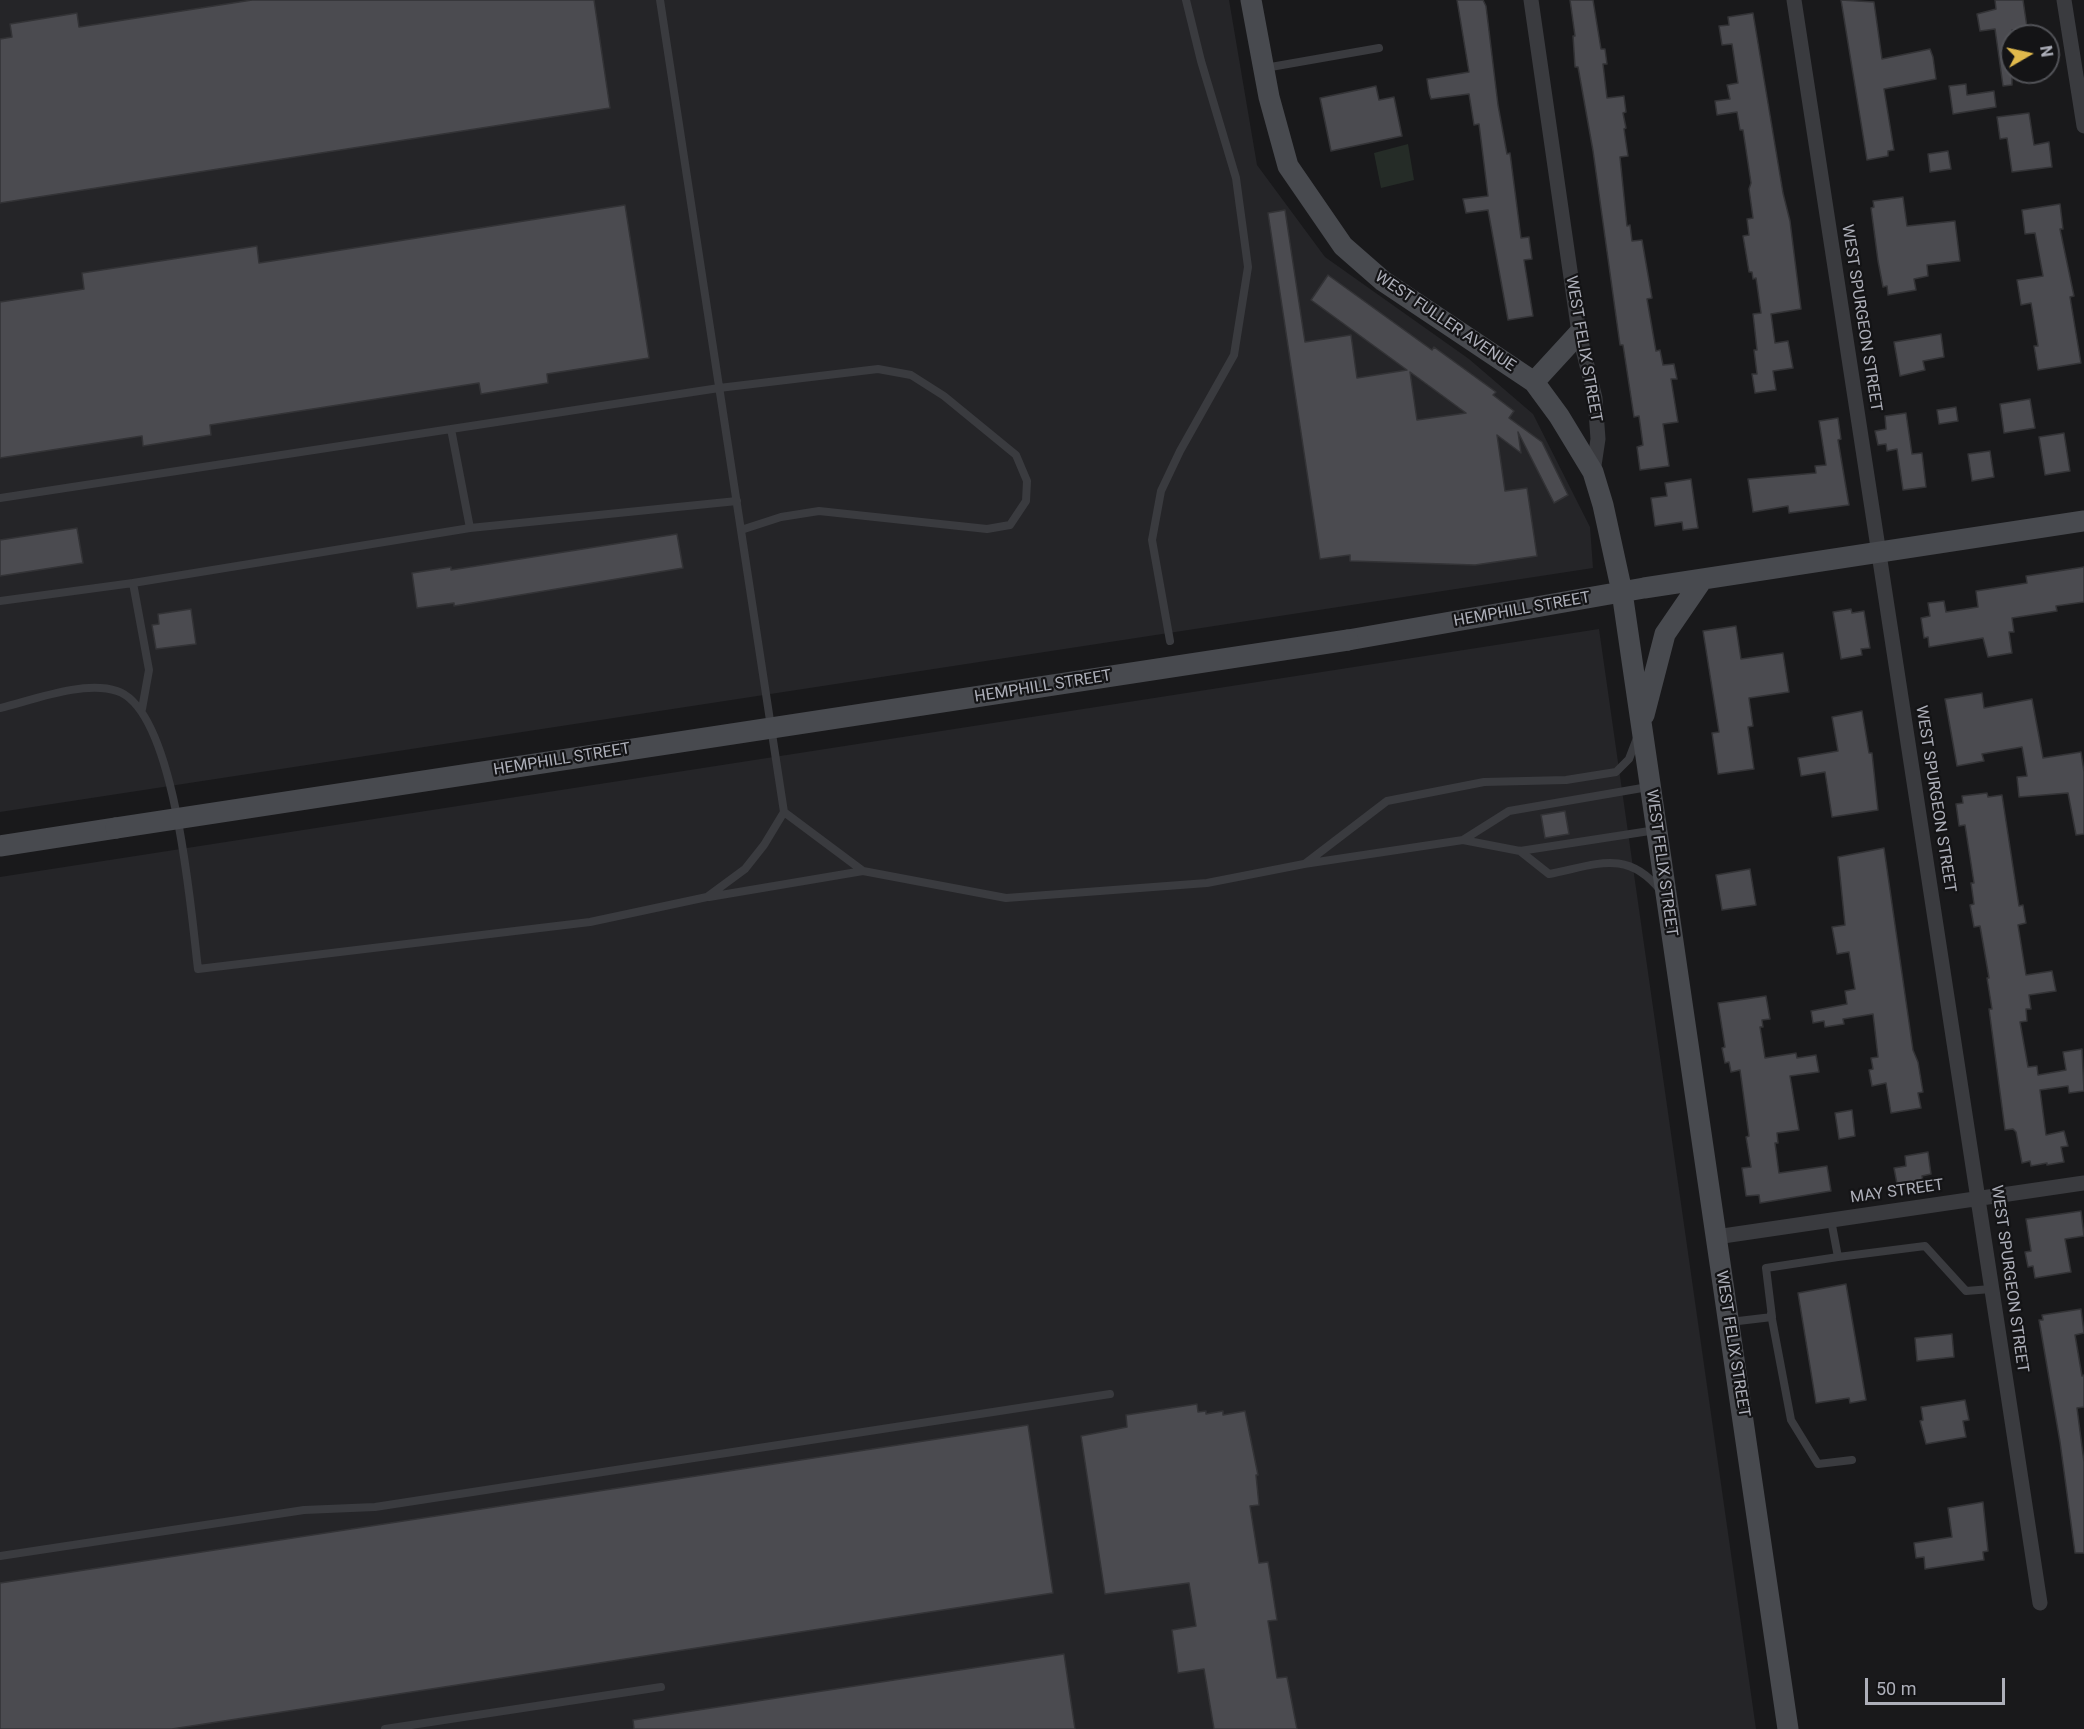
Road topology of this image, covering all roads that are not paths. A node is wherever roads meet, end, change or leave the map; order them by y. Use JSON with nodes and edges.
{"nodes":[{"id":1,"x":660,"y":0,"type":"edge"},
{"id":2,"x":1186,"y":0,"type":"edge"},
{"id":3,"x":1251,"y":0,"type":"edge"},
{"id":4,"x":1531,"y":0,"type":"edge"},
{"id":5,"x":1794,"y":0,"type":"edge"},
{"id":6,"x":2064,"y":0,"type":"edge"},
{"id":7,"x":1379,"y":48,"type":"dead end"},
{"id":8,"x":1264,"y":68,"type":"junction"},
{"id":9,"x":2084,"y":126,"type":"edge"},
{"id":10,"x":1579,"y":333,"type":"junction"},
{"id":11,"x":1534,"y":382,"type":"junction"},
{"id":12,"x":719,"y":388,"type":"junction"},
{"id":13,"x":451,"y":429,"type":"junction"},
{"id":14,"x":1593,"y":472,"type":"junction"},
{"id":15,"x":0,"y":498,"type":"edge"},
{"id":16,"x":737,"y":501,"type":"junction"},
{"id":17,"x":2084,"y":521,"type":"edge"},
{"id":18,"x":470,"y":528,"type":"junction"},
{"id":19,"x":741,"y":530,"type":"junction"},
{"id":20,"x":1879,"y":552,"type":"junction"},
{"id":21,"x":1702,"y":580,"type":"junction"},
{"id":22,"x":133,"y":583,"type":"junction"},
{"id":23,"x":1622,"y":592,"type":"junction"},
{"id":24,"x":0,"y":601,"type":"edge"},
{"id":25,"x":1170,"y":641,"type":"dead end"},
{"id":26,"x":0,"y":708,"type":"edge"},
{"id":27,"x":142,"y":709,"type":"junction"},
{"id":28,"x":1641,"y":725,"type":"junction"},
{"id":29,"x":1649,"y":787,"type":"junction"},
{"id":30,"x":784,"y":812,"type":"junction"},
{"id":31,"x":1656,"y":830,"type":"junction"},
{"id":32,"x":1463,"y":840,"type":"junction"},
{"id":33,"x":0,"y":846,"type":"edge"},
{"id":34,"x":1520,"y":851,"type":"junction"},
{"id":35,"x":1304,"y":864,"type":"junction"},
{"id":36,"x":863,"y":871,"type":"junction"},
{"id":37,"x":707,"y":897,"type":"junction"},
{"id":38,"x":1666,"y":898,"type":"junction"},
{"id":39,"x":2084,"y":1183,"type":"edge"},
{"id":40,"x":1979,"y":1198,"type":"junction"},
{"id":41,"x":1831,"y":1220,"type":"junction"},
{"id":42,"x":1716,"y":1237,"type":"junction"},
{"id":43,"x":1838,"y":1257,"type":"junction"},
{"id":44,"x":1991,"y":1289,"type":"junction"},
{"id":45,"x":1771,"y":1314,"type":"junction"},
{"id":46,"x":1729,"y":1323,"type":"junction"},
{"id":47,"x":1110,"y":1394,"type":"dead end"},
{"id":48,"x":1852,"y":1460,"type":"dead end"},
{"id":49,"x":0,"y":1556,"type":"edge"},
{"id":50,"x":2040,"y":1603,"type":"dead end"},
{"id":51,"x":661,"y":1687,"type":"dead end"},
{"id":52,"x":385,"y":1729,"type":"edge"},
{"id":53,"x":1788,"y":1729,"type":"edge"}],
"edges":[{"from":1,"to":12,"type":"lane"},
{"from":2,"to":25,"type":"lane"},
{"from":3,"to":8,"type":"main road","name":"WEST FULLER AVENUE"},
{"from":4,"to":10,"type":"street","name":"WEST FELIX STREET"},
{"from":5,"to":20,"type":"street","name":"WEST SPURGEON STREET"},
{"from":6,"to":9,"type":"street"},
{"from":7,"to":8,"type":"lane"},
{"from":8,"to":11,"type":"main road","name":"WEST FULLER AVENUE"},
{"from":10,"to":11,"type":"main road"},
{"from":10,"to":14,"type":"street","name":"WEST FELIX STREET"},
{"from":11,"to":14,"type":"main road","name":"WEST FULLER AVENUE"},
{"from":12,"to":13,"type":"lane"},
{"from":12,"to":16,"type":"lane"},
{"from":12,"to":19,"type":"lane"},
{"from":13,"to":15,"type":"lane"},
{"from":13,"to":18,"type":"lane"},
{"from":14,"to":23,"type":"main road","name":"WEST FELIX STREET"},
{"from":16,"to":18,"type":"lane"},
{"from":16,"to":19,"type":"lane"},
{"from":17,"to":20,"type":"main road","name":"HEMPHILL STREET"},
{"from":18,"to":22,"type":"lane"},
{"from":19,"to":30,"type":"lane"},
{"from":20,"to":21,"type":"main road","name":"HEMPHILL STREET"},
{"from":20,"to":40,"type":"street","name":"WEST SPURGEON STREET"},
{"from":21,"to":23,"type":"main road","name":"HEMPHILL STREET"},
{"from":21,"to":28,"type":"main road"},
{"from":22,"to":24,"type":"lane"},
{"from":22,"to":27,"type":"lane"},
{"from":23,"to":28,"type":"main road","name":"WEST FELIX STREET"},
{"from":23,"to":33,"type":"main road","name":"HEMPHILL STREET","bridge":true},
{"from":26,"to":27,"type":"lane"},
{"from":27,"to":37,"type":"lane"},
{"from":28,"to":29,"type":"main road","name":"WEST FELIX STREET"},
{"from":28,"to":35,"type":"lane"},
{"from":29,"to":31,"type":"main road","name":"WEST FELIX STREET"},
{"from":29,"to":32,"type":"lane"},
{"from":30,"to":36,"type":"lane"},
{"from":30,"to":37,"type":"lane"},
{"from":31,"to":34,"type":"lane"},
{"from":31,"to":38,"type":"main road","name":"WEST FELIX STREET"},
{"from":32,"to":34,"type":"lane"},
{"from":32,"to":35,"type":"lane"},
{"from":34,"to":38,"type":"lane"},
{"from":35,"to":36,"type":"lane"},
{"from":36,"to":37,"type":"lane"},
{"from":38,"to":42,"type":"main road","name":"WEST FELIX STREET"},
{"from":39,"to":40,"type":"street","name":"MAY STREET"},
{"from":40,"to":41,"type":"street","name":"MAY STREET"},
{"from":40,"to":44,"type":"street","name":"WEST SPURGEON STREET"},
{"from":41,"to":42,"type":"street","name":"MAY STREET"},
{"from":41,"to":43,"type":"lane"},
{"from":42,"to":46,"type":"main road","name":"WEST FELIX STREET"},
{"from":43,"to":44,"type":"lane"},
{"from":43,"to":45,"type":"lane"},
{"from":44,"to":50,"type":"street","name":"WEST SPURGEON STREET"},
{"from":45,"to":46,"type":"lane"},
{"from":45,"to":48,"type":"lane"},
{"from":46,"to":53,"type":"main road","name":"WEST FELIX STREET"},
{"from":47,"to":49,"type":"lane"},
{"from":51,"to":52,"type":"lane"}]}
